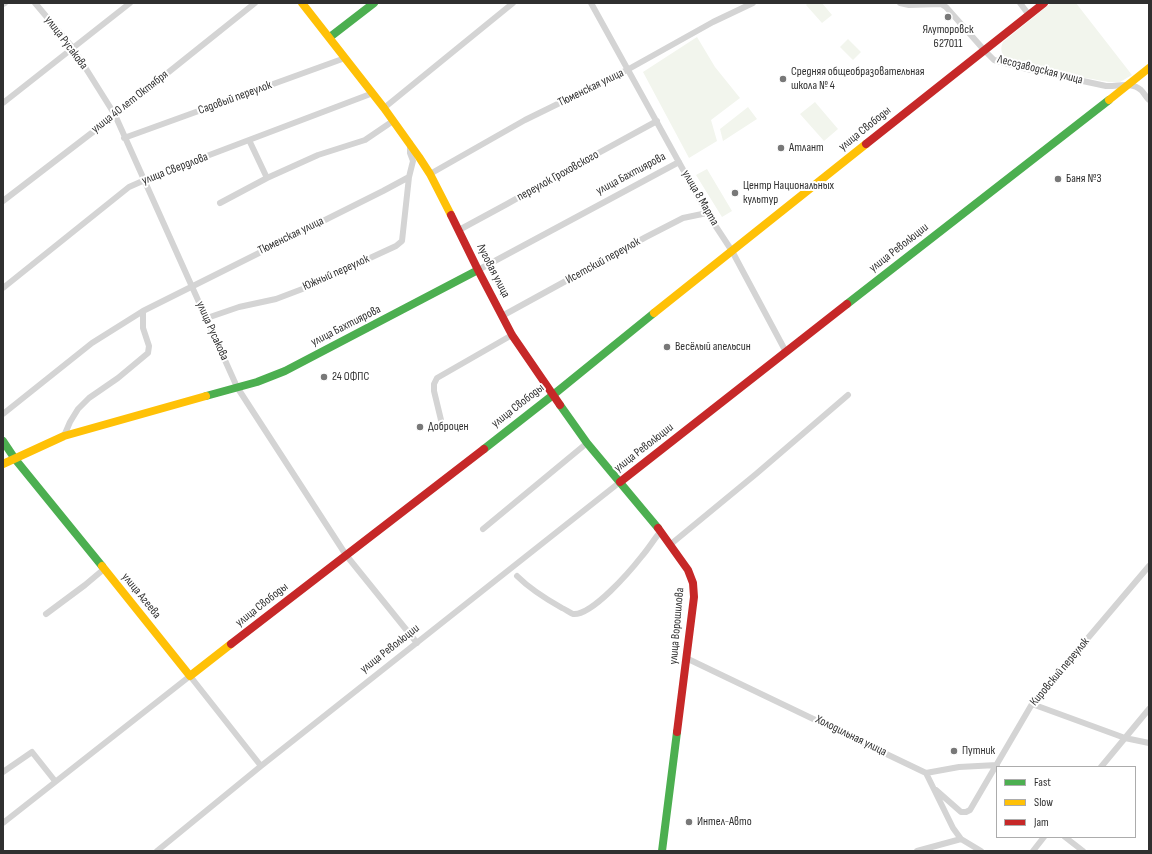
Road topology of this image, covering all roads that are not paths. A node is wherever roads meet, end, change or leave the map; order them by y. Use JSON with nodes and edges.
{"nodes":[{"id":1,"x":34,"y":3,"type":"edge"},
{"id":2,"x":130,"y":3,"type":"edge"},
{"id":3,"x":255,"y":3,"type":"edge"},
{"id":4,"x":302,"y":3,"type":"edge"},
{"id":5,"x":374,"y":3,"type":"edge"},
{"id":6,"x":513,"y":3,"type":"edge"},
{"id":7,"x":591,"y":3,"type":"edge"},
{"id":8,"x":753,"y":3,"type":"edge"},
{"id":9,"x":900,"y":3,"type":"edge"},
{"id":10,"x":1020,"y":3,"type":"edge"},
{"id":11,"x":1044,"y":3,"type":"edge"},
{"id":12,"x":1029,"y":15,"type":"junction"},
{"id":13,"x":330,"y":37,"type":"junction"},
{"id":14,"x":73,"y":48,"type":"junction"},
{"id":15,"x":984,"y":51,"type":"junction"},
{"id":16,"x":345,"y":58,"type":"junction"},
{"id":17,"x":1149,"y":68,"type":"edge"},
{"id":18,"x":627,"y":70,"type":"junction"},
{"id":19,"x":1128,"y":85,"type":"junction"},
{"id":20,"x":373,"y":93,"type":"junction"},
{"id":21,"x":1149,"y":100,"type":"edge"},
{"id":22,"x":3,"y":103,"type":"edge"},
{"id":23,"x":384,"y":108,"type":"junction"},
{"id":24,"x":115,"y":115,"type":"junction"},
{"id":25,"x":393,"y":121,"type":"junction"},
{"id":26,"x":657,"y":121,"type":"junction"},
{"id":27,"x":124,"y":138,"type":"junction"},
{"id":28,"x":249,"y":140,"type":"junction"},
{"id":29,"x":410,"y":143,"type":"junction"},
{"id":30,"x":679,"y":162,"type":"junction"},
{"id":31,"x":430,"y":174,"type":"junction"},
{"id":32,"x":409,"y":177,"type":"junction"},
{"id":33,"x":267,"y":178,"type":"junction"},
{"id":34,"x":144,"y":180,"type":"junction"},
{"id":35,"x":3,"y":201,"type":"edge"},
{"id":36,"x":220,"y":203,"type":"dead end"},
{"id":37,"x":707,"y":213,"type":"junction"},
{"id":38,"x":459,"y":230,"type":"junction"},
{"id":39,"x":732,"y":251,"type":"junction"},
{"id":40,"x":478,"y":270,"type":"junction"},
{"id":41,"x":192,"y":286,"type":"junction"},
{"id":42,"x":3,"y":288,"type":"edge"},
{"id":43,"x":143,"y":310,"type":"junction"},
{"id":44,"x":502,"y":316,"type":"junction"},
{"id":45,"x":207,"y":318,"type":"junction"},
{"id":46,"x":512,"y":335,"type":"junction"},
{"id":47,"x":786,"y":352,"type":"junction"},
{"id":48,"x":237,"y":387,"type":"junction"},
{"id":49,"x":553,"y":395,"type":"junction"},
{"id":50,"x":848,"y":395,"type":"dead end"},
{"id":51,"x":3,"y":414,"type":"edge"},
{"id":52,"x":441,"y":420,"type":"dead end"},
{"id":53,"x":64,"y":436,"type":"junction"},
{"id":54,"x":3,"y":441,"type":"edge"},
{"id":55,"x":587,"y":443,"type":"junction"},
{"id":56,"x":16,"y":459,"type":"junction"},
{"id":57,"x":3,"y":464,"type":"edge"},
{"id":58,"x":620,"y":482,"type":"junction"},
{"id":59,"x":483,"y":529,"type":"dead end"},
{"id":60,"x":661,"y":531,"type":"junction"},
{"id":61,"x":670,"y":544,"type":"junction"},
{"id":62,"x":346,"y":555,"type":"junction"},
{"id":63,"x":1149,"y":566,"type":"edge"},
{"id":64,"x":104,"y":569,"type":"junction"},
{"id":65,"x":517,"y":576,"type":"dead end"},
{"id":66,"x":46,"y":614,"type":"dead end"},
{"id":67,"x":417,"y":643,"type":"junction"},
{"id":68,"x":686,"y":658,"type":"junction"},
{"id":69,"x":190,"y":676,"type":"junction"},
{"id":70,"x":1032,"y":704,"type":"junction"},
{"id":71,"x":1149,"y":709,"type":"edge"},
{"id":72,"x":1125,"y":738,"type":"junction"},
{"id":73,"x":1149,"y":744,"type":"edge"},
{"id":74,"x":997,"y":765,"type":"joint"},
{"id":75,"x":261,"y":766,"type":"junction"},
{"id":76,"x":1102,"y":766,"type":"edge"},
{"id":77,"x":996,"y":767,"type":"edge"},
{"id":78,"x":3,"y":772,"type":"edge"},
{"id":79,"x":926,"y":772,"type":"junction"},
{"id":80,"x":55,"y":781,"type":"junction"},
{"id":81,"x":934,"y":788,"type":"junction"},
{"id":82,"x":3,"y":823,"type":"edge"},
{"id":83,"x":1043,"y":838,"type":"edge"},
{"id":84,"x":1066,"y":838,"type":"edge"},
{"id":85,"x":961,"y":839,"type":"junction"},
{"id":86,"x":157,"y":851,"type":"edge"},
{"id":87,"x":662,"y":851,"type":"edge"},
{"id":88,"x":917,"y":851,"type":"edge"},
{"id":89,"x":981,"y":851,"type":"edge"},
{"id":90,"x":1033,"y":851,"type":"edge"},
{"id":91,"x":1083,"y":851,"type":"edge"}],
"edges":[{"from":1,"to":14,"type":"street","name":"улица Русакова"},
{"from":2,"to":14,"type":"street"},
{"from":3,"to":24,"type":"street","name":"улица 40 лет Октября"},
{"from":4,"to":13,"type":"main road","name":"Луговая улица"},
{"from":5,"to":13,"type":"main road"},
{"from":6,"to":23,"type":"street"},
{"from":7,"to":18,"type":"street","name":"улица 8 Марта"},
{"from":8,"to":18,"type":"street","name":"Тюменская улица"},
{"from":9,"to":15,"type":"street","name":"Лесозаводская улица"},
{"from":10,"to":12,"type":"street"},
{"from":11,"to":12,"type":"main road","name":"улица Свободы"},
{"from":12,"to":15,"type":"main road","name":"улица Свободы"},
{"from":13,"to":16,"type":"main road","name":"Луговая улица"},
{"from":14,"to":22,"type":"street"},
{"from":14,"to":24,"type":"street","name":"улица Русакова"},
{"from":15,"to":19,"type":"street","name":"Лесозаводская улица"},
{"from":15,"to":39,"type":"main road","name":"улица Свободы"},
{"from":16,"to":20,"type":"main road","name":"Луговая улица"},
{"from":16,"to":27,"type":"street","name":"Садовый переулок"},
{"from":17,"to":19,"type":"main road","name":"улица Революции"},
{"from":18,"to":26,"type":"street","name":"улица 8 Марта"},
{"from":18,"to":31,"type":"street","name":"Тюменская улица"},
{"from":19,"to":21,"type":"street"},
{"from":19,"to":47,"type":"main road","name":"улица Революции"},
{"from":20,"to":23,"type":"main road","name":"Луговая улица"},
{"from":20,"to":28,"type":"street","name":"улица Свердлова"},
{"from":23,"to":25,"type":"main road","name":"Луговая улица"},
{"from":24,"to":27,"type":"street","name":"улица Русакова"},
{"from":24,"to":35,"type":"street","name":"улица 40 лет Октября"},
{"from":25,"to":29,"type":"main road","name":"Луговая улица"},
{"from":25,"to":33,"type":"street"},
{"from":26,"to":30,"type":"street","name":"улица 8 Марта"},
{"from":26,"to":38,"type":"street","name":"переулок Гроховского"},
{"from":27,"to":34,"type":"street","name":"улица Русакова"},
{"from":28,"to":33,"type":"street"},
{"from":28,"to":34,"type":"street","name":"улица Свердлова"},
{"from":29,"to":31,"type":"main road","name":"Луговая улица"},
{"from":29,"to":32,"type":"street"},
{"from":30,"to":37,"type":"street","name":"улица 8 Марта"},
{"from":30,"to":40,"type":"street","name":"улица Бахтиярова"},
{"from":31,"to":38,"type":"main road","name":"Луговая улица"},
{"from":32,"to":41,"type":"street","name":"Тюменская улица"},
{"from":32,"to":45,"type":"street","name":"Южный переулок"},
{"from":33,"to":36,"type":"street"},
{"from":34,"to":41,"type":"street","name":"улица Русакова"},
{"from":34,"to":42,"type":"street","name":"улица Свердлова"},
{"from":37,"to":39,"type":"street","name":"улица 8 Марта"},
{"from":37,"to":44,"type":"street","name":"Исетский переулок"},
{"from":38,"to":40,"type":"main road","name":"Луговая улица"},
{"from":39,"to":47,"type":"street","name":"улица 8 Марта"},
{"from":39,"to":49,"type":"main road","name":"улица Свободы"},
{"from":40,"to":44,"type":"main road","name":"Луговая улица"},
{"from":40,"to":48,"type":"main road","name":"улица Бахтиярова"},
{"from":41,"to":43,"type":"street","name":"Тюменская улица"},
{"from":41,"to":45,"type":"street","name":"улица Русакова"},
{"from":43,"to":51,"type":"street","name":"Тюменская улица"},
{"from":43,"to":53,"type":"street"},
{"from":44,"to":46,"type":"main road","name":"Луговая улица"},
{"from":45,"to":48,"type":"street","name":"улица Русакова"},
{"from":46,"to":49,"type":"main road","name":"Луговая улица"},
{"from":46,"to":52,"type":"street"},
{"from":47,"to":58,"type":"main road","name":"улица Революции"},
{"from":48,"to":53,"type":"main road","name":"улица Бахтиярова"},
{"from":48,"to":62,"type":"street","name":"улица Русакова"},
{"from":49,"to":55,"type":"main road","name":"Луговая улица"},
{"from":49,"to":62,"type":"main road","name":"улица Свободы"},
{"from":50,"to":61,"type":"street"},
{"from":53,"to":56,"type":"main road","name":"улица Бахтиярова"},
{"from":54,"to":56,"type":"main road","name":"улица Агеева"},
{"from":55,"to":58,"type":"main road","name":"Луговая улица"},
{"from":55,"to":59,"type":"street"},
{"from":56,"to":57,"type":"main road","name":"улица Бахтиярова"},
{"from":56,"to":64,"type":"main road","name":"улица Агеева"},
{"from":58,"to":60,"type":"main road","name":"Луговая улица"},
{"from":58,"to":67,"type":"street","name":"улица Революции"},
{"from":60,"to":61,"type":"main road","name":"Луговая улица"},
{"from":60,"to":65,"type":"street"},
{"from":61,"to":68,"type":"main road","name":"улица Ворошилова"},
{"from":62,"to":67,"type":"street","name":"улица Русакова"},
{"from":62,"to":69,"type":"main road","name":"улица Свободы"},
{"from":63,"to":70,"type":"street","name":"Кировский переулок"},
{"from":64,"to":66,"type":"street"},
{"from":64,"to":69,"type":"main road","name":"улица Агеева"},
{"from":67,"to":75,"type":"street","name":"улица Революции"},
{"from":68,"to":79,"type":"street","name":"Холодильная улица"},
{"from":68,"to":87,"type":"main road","name":"улица Ворошилова"},
{"from":69,"to":75,"type":"street","name":"улица Агеева"},
{"from":69,"to":80,"type":"street","name":"улица Свободы"},
{"from":70,"to":72,"type":"street"},
{"from":70,"to":74,"type":"street","name":"Кировский переулок"},
{"from":71,"to":72,"type":"street"},
{"from":72,"to":73,"type":"street"},
{"from":72,"to":76,"type":"street"},
{"from":74,"to":79,"type":"street"},
{"from":75,"to":86,"type":"street","name":"улица Революции"},
{"from":77,"to":81,"type":"street","name":"Кировский переулок"},
{"from":78,"to":80,"type":"street"},
{"from":79,"to":81,"type":"street"},
{"from":80,"to":82,"type":"street","name":"улица Свободы"},
{"from":81,"to":85,"type":"street"},
{"from":83,"to":90,"type":"street"},
{"from":84,"to":91,"type":"street"},
{"from":85,"to":88,"type":"street"},
{"from":85,"to":89,"type":"street"}]}
